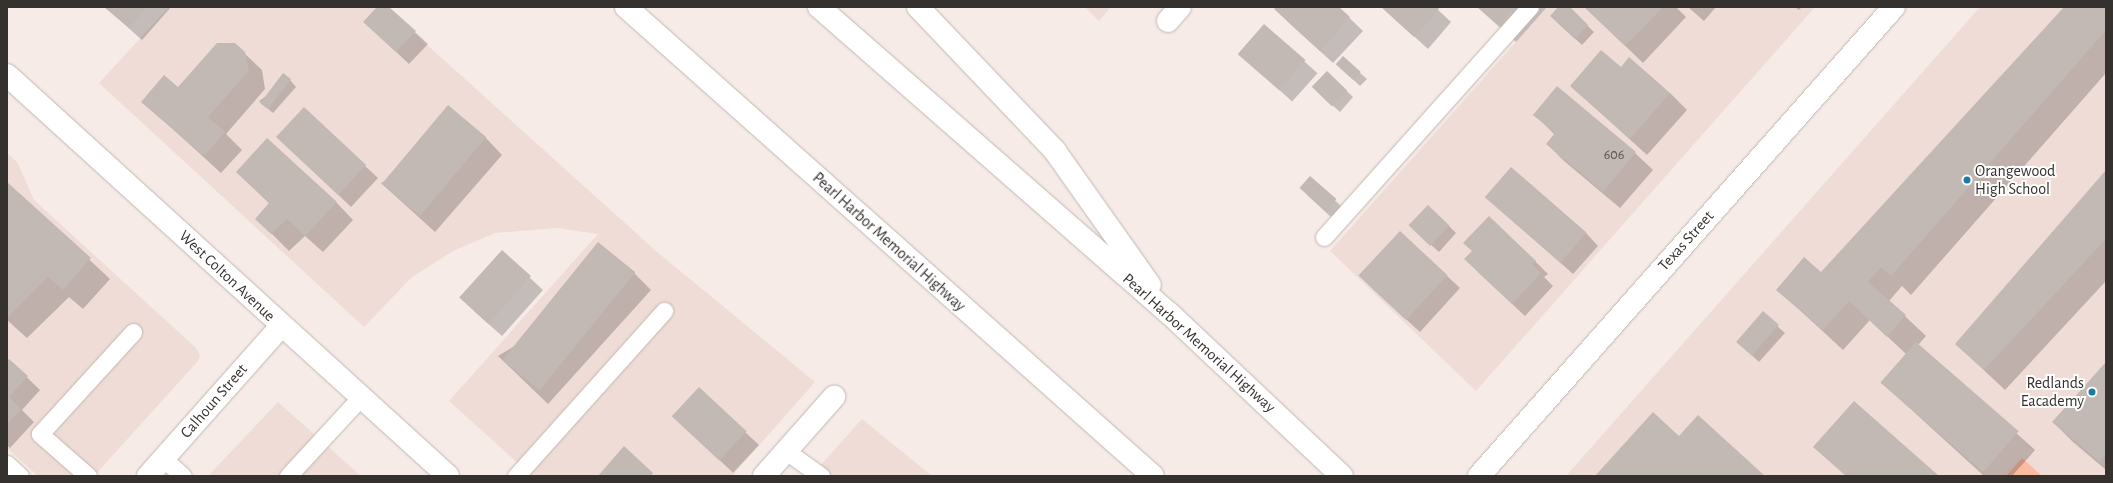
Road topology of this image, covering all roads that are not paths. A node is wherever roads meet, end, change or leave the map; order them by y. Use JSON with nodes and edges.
{"nodes":[{"id":1,"x":626,"y":7,"type":"edge"},
{"id":2,"x":819,"y":7,"type":"edge"},
{"id":3,"x":918,"y":7,"type":"edge"},
{"id":4,"x":1530,"y":7,"type":"edge"},
{"id":5,"x":1894,"y":7,"type":"edge"},
{"id":6,"x":7,"y":75,"type":"edge"},
{"id":7,"x":1324,"y":237,"type":"dead end"},
{"id":8,"x":664,"y":311,"type":"dead end"},
{"id":9,"x":1170,"y":314,"type":"junction"},
{"id":10,"x":281,"y":326,"type":"junction"},
{"id":11,"x":133,"y":332,"type":"dead end"},
{"id":12,"x":361,"y":397,"type":"junction"},
{"id":13,"x":834,"y":397,"type":"dead end"},
{"id":14,"x":786,"y":451,"type":"junction"},
{"id":15,"x":164,"y":459,"type":"junction"},
{"id":16,"x":7,"y":464,"type":"edge"},
{"id":17,"x":20,"y":476,"type":"edge"},
{"id":18,"x":88,"y":476,"type":"edge"},
{"id":19,"x":148,"y":476,"type":"edge"},
{"id":20,"x":182,"y":476,"type":"edge"},
{"id":21,"x":288,"y":476,"type":"edge"},
{"id":22,"x":448,"y":476,"type":"edge"},
{"id":23,"x":516,"y":476,"type":"edge"},
{"id":24,"x":764,"y":476,"type":"edge"},
{"id":25,"x":821,"y":476,"type":"edge"},
{"id":26,"x":1153,"y":476,"type":"edge"},
{"id":27,"x":1342,"y":476,"type":"edge"},
{"id":28,"x":1479,"y":476,"type":"edge"}],
"edges":[{"from":1,"to":26,"type":"main road","name":"Pearl Harbor Memorial Highway"},
{"from":2,"to":9,"type":"main road","name":"Pearl Harbor Memorial Highway"},
{"from":3,"to":9,"type":"main road"},
{"from":4,"to":7,"type":"lane"},
{"from":5,"to":28,"type":"main road","name":"Texas Street"},
{"from":6,"to":10,"type":"main road","name":"West Colton Avenue"},
{"from":8,"to":23,"type":"lane"},
{"from":9,"to":27,"type":"main road","name":"Pearl Harbor Memorial Highway"},
{"from":10,"to":12,"type":"main road","name":"West Colton Avenue"},
{"from":10,"to":15,"type":"main road","name":"Calhoun Street"},
{"from":11,"to":18,"type":"lane"},
{"from":12,"to":21,"type":"lane"},
{"from":12,"to":22,"type":"main road","name":"West Colton Avenue"},
{"from":13,"to":14,"type":"main road"},
{"from":14,"to":24,"type":"main road"},
{"from":14,"to":25,"type":"lane"},
{"from":15,"to":19,"type":"main road","name":"Calhoun Street"},
{"from":15,"to":20,"type":"lane"},
{"from":16,"to":17,"type":"lane"}]}
